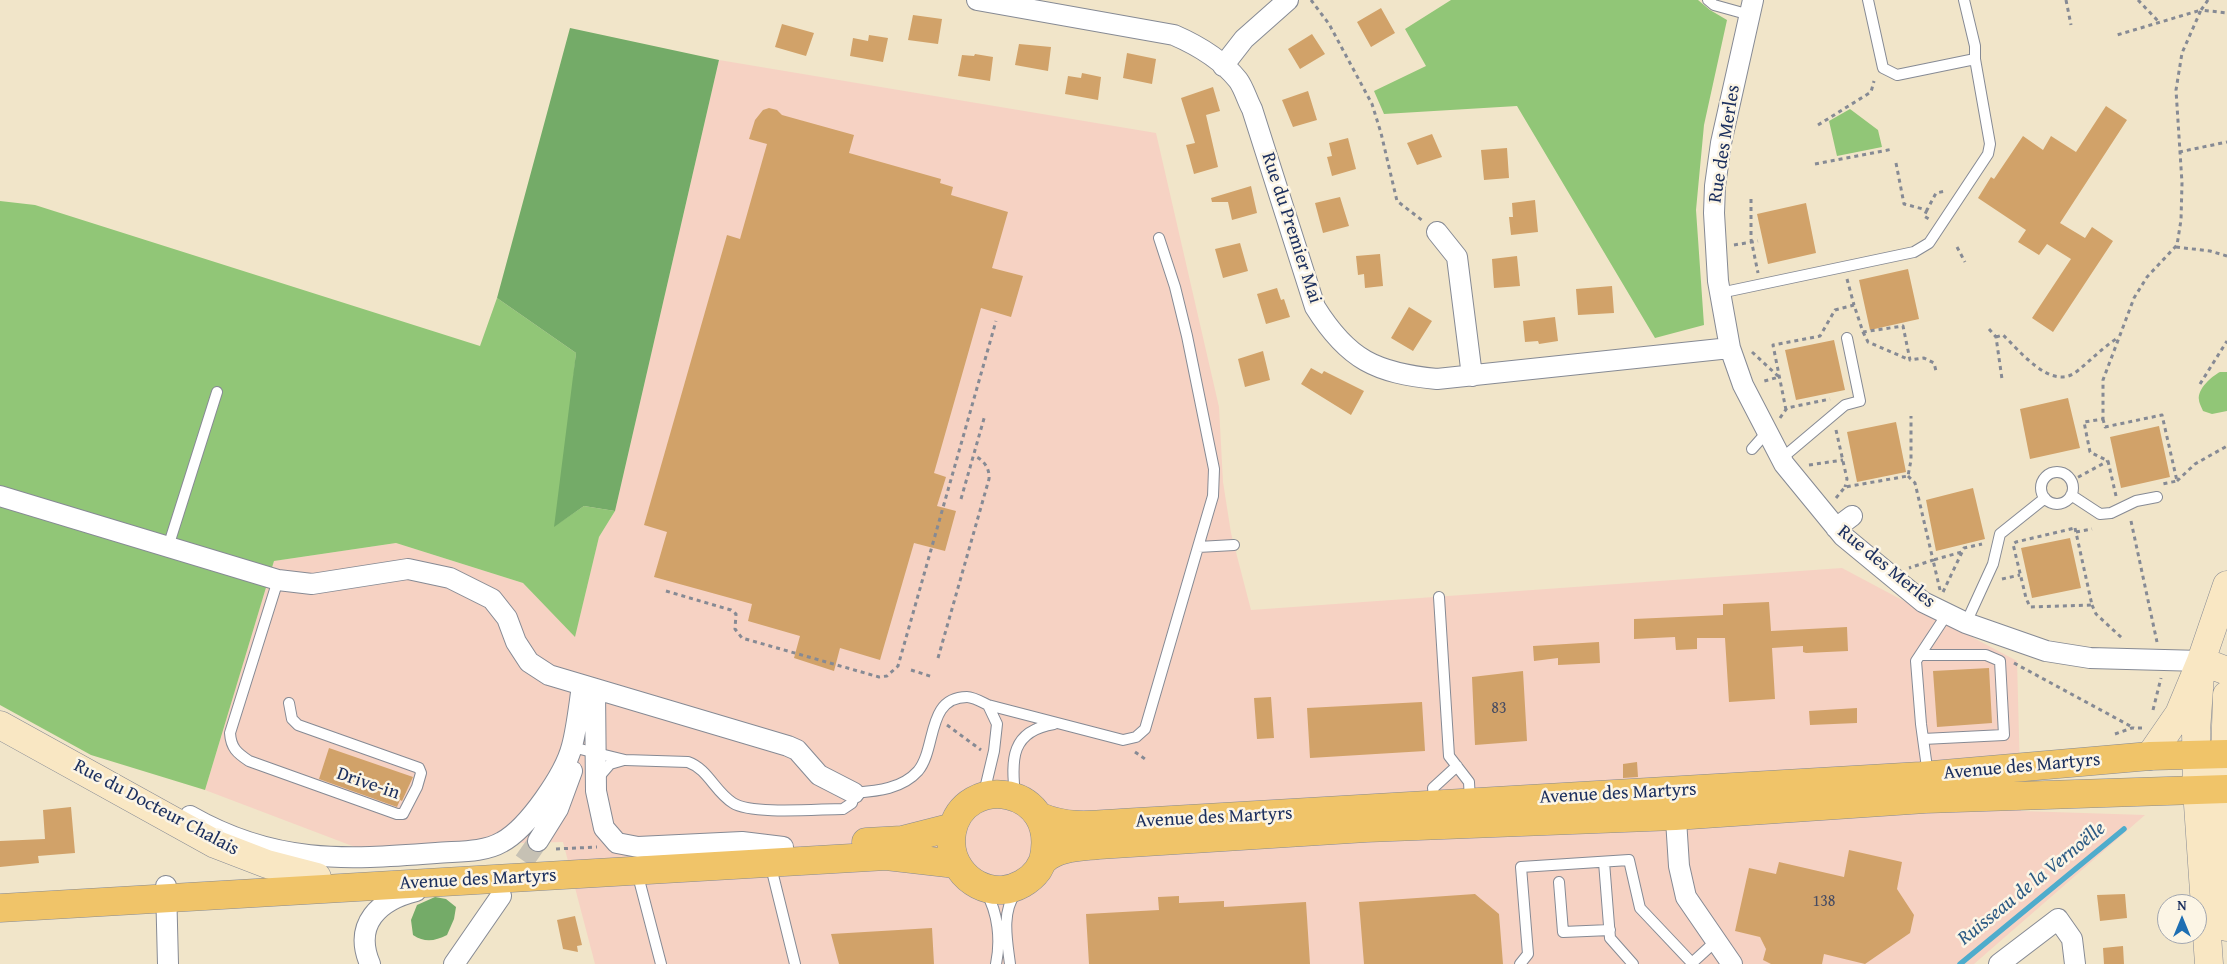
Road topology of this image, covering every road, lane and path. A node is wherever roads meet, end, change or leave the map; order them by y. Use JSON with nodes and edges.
{"nodes":[{"id":1,"x":977,"y":0,"type":"edge"},
{"id":2,"x":1288,"y":0,"type":"edge"},
{"id":3,"x":1311,"y":0,"type":"edge"},
{"id":4,"x":1708,"y":0,"type":"edge"},
{"id":5,"x":1868,"y":0,"type":"edge"},
{"id":6,"x":1964,"y":0,"type":"edge"},
{"id":7,"x":2066,"y":0,"type":"edge"},
{"id":8,"x":2138,"y":0,"type":"edge"},
{"id":9,"x":2208,"y":0,"type":"edge"},
{"id":10,"x":1047,"y":6,"type":"edge"},
{"id":11,"x":1752,"y":7,"type":"edge"},
{"id":12,"x":2202,"y":10,"type":"junction"},
{"id":13,"x":2227,"y":12,"type":"edge"},
{"id":14,"x":2159,"y":22,"type":"junction"},
{"id":15,"x":2071,"y":25,"type":"dead end"},
{"id":16,"x":2117,"y":35,"type":"dead end"},
{"id":17,"x":1975,"y":59,"type":"junction"},
{"id":18,"x":1223,"y":66,"type":"junction"},
{"id":19,"x":1874,"y":81,"type":"dead end"},
{"id":20,"x":1818,"y":125,"type":"dead end"},
{"id":21,"x":2227,"y":142,"type":"edge"},
{"id":22,"x":1893,"y":149,"type":"dead end"},
{"id":23,"x":2179,"y":152,"type":"junction"},
{"id":24,"x":1896,"y":163,"type":"dead end"},
{"id":25,"x":1815,"y":164,"type":"dead end"},
{"id":26,"x":1951,"y":190,"type":"dead end"},
{"id":27,"x":1751,"y":199,"type":"dead end"},
{"id":28,"x":1437,"y":232,"type":"joint"},
{"id":29,"x":1159,"y":238,"type":"dead end"},
{"id":30,"x":1758,"y":241,"type":"dead end"},
{"id":31,"x":1752,"y":242,"type":"junction"},
{"id":32,"x":1726,"y":246,"type":"dead end"},
{"id":33,"x":1957,"y":247,"type":"dead end"},
{"id":34,"x":2175,"y":247,"type":"junction"},
{"id":35,"x":2227,"y":256,"type":"edge"},
{"id":36,"x":1965,"y":262,"type":"dead end"},
{"id":37,"x":1758,"y":274,"type":"dead end"},
{"id":38,"x":1847,"y":278,"type":"dead end"},
{"id":39,"x":1720,"y":293,"type":"junction"},
{"id":40,"x":1854,"y":305,"type":"dead end"},
{"id":41,"x":996,"y":321,"type":"dead end"},
{"id":42,"x":1988,"y":329,"type":"dead end"},
{"id":43,"x":1863,"y":332,"type":"dead end"},
{"id":44,"x":1996,"y":337,"type":"junction"},
{"id":45,"x":1847,"y":338,"type":"dead end"},
{"id":46,"x":2117,"y":338,"type":"junction"},
{"id":47,"x":2227,"y":341,"type":"edge"},
{"id":48,"x":1739,"y":347,"type":"junction"},
{"id":49,"x":1910,"y":360,"type":"dead end"},
{"id":50,"x":1472,"y":376,"type":"junction"},
{"id":51,"x":2002,"y":378,"type":"dead end"},
{"id":52,"x":1755,"y":383,"type":"dead end"},
{"id":53,"x":2200,"y":384,"type":"dead end"},
{"id":54,"x":217,"y":392,"type":"dead end"},
{"id":55,"x":1832,"y":398,"type":"dead end"},
{"id":56,"x":985,"y":416,"type":"dead end"},
{"id":57,"x":1911,"y":416,"type":"dead end"},
{"id":58,"x":2103,"y":419,"type":"junction"},
{"id":59,"x":1771,"y":428,"type":"junction"},
{"id":60,"x":1836,"y":429,"type":"dead end"},
{"id":61,"x":2227,"y":446,"type":"edge"},
{"id":62,"x":1752,"y":449,"type":"dead end"},
{"id":63,"x":974,"y":456,"type":"junction"},
{"id":64,"x":1781,"y":459,"type":"junction"},
{"id":65,"x":1843,"y":460,"type":"junction"},
{"id":66,"x":2108,"y":461,"type":"junction"},
{"id":67,"x":1803,"y":466,"type":"dead end"},
{"id":68,"x":1908,"y":476,"type":"junction"},
{"id":69,"x":2070,"y":481,"type":"junction"},
{"id":70,"x":2177,"y":481,"type":"junction"},
{"id":71,"x":2159,"y":485,"type":"dead end"},
{"id":72,"x":1845,"y":487,"type":"junction"},
{"id":73,"x":2071,"y":495,"type":"junction"},
{"id":74,"x":2125,"y":495,"type":"dead end"},
{"id":75,"x":0,"y":496,"type":"edge"},
{"id":76,"x":2157,"y":497,"type":"dead end"},
{"id":77,"x":2044,"y":498,"type":"junction"},
{"id":78,"x":961,"y":499,"type":"dead end"},
{"id":79,"x":1832,"y":502,"type":"dead end"},
{"id":80,"x":2131,"y":521,"type":"dead end"},
{"id":81,"x":2092,"y":529,"type":"dead end"},
{"id":82,"x":2076,"y":532,"type":"junction"},
{"id":83,"x":1982,"y":544,"type":"dead end"},
{"id":84,"x":1234,"y":546,"type":"dead end"},
{"id":85,"x":168,"y":547,"type":"junction"},
{"id":86,"x":1198,"y":547,"type":"junction"},
{"id":87,"x":1962,"y":552,"type":"junction"},
{"id":88,"x":1933,"y":560,"type":"junction"},
{"id":89,"x":1901,"y":571,"type":"dead end"},
{"id":90,"x":2020,"y":575,"type":"junction"},
{"id":91,"x":278,"y":580,"type":"junction"},
{"id":92,"x":1996,"y":580,"type":"dead end"},
{"id":93,"x":2227,"y":585,"type":"edge"},
{"id":94,"x":666,"y":591,"type":"dead end"},
{"id":95,"x":1438,"y":597,"type":"dead end"},
{"id":96,"x":2092,"y":604,"type":"junction"},
{"id":97,"x":1947,"y":614,"type":"junction"},
{"id":98,"x":1966,"y":623,"type":"junction"},
{"id":99,"x":2123,"y":640,"type":"dead end"},
{"id":100,"x":1920,"y":654,"type":"junction"},
{"id":101,"x":938,"y":658,"type":"dead end"},
{"id":102,"x":2159,"y":660,"type":"junction"},
{"id":103,"x":2012,"y":662,"type":"dead end"},
{"id":104,"x":912,"y":670,"type":"dead end"},
{"id":105,"x":2227,"y":671,"type":"edge"},
{"id":106,"x":933,"y":677,"type":"dead end"},
{"id":107,"x":2198,"y":677,"type":"junction"},
{"id":108,"x":588,"y":688,"type":"junction"},
{"id":109,"x":2227,"y":695,"type":"edge"},
{"id":110,"x":289,"y":703,"type":"dead end"},
{"id":111,"x":988,"y":704,"type":"junction"},
{"id":112,"x":2152,"y":713,"type":"dead end"},
{"id":113,"x":941,"y":721,"type":"dead end"},
{"id":114,"x":2150,"y":722,"type":"dead end"},
{"id":115,"x":1059,"y":723,"type":"junction"},
{"id":116,"x":0,"y":725,"type":"edge"},
{"id":117,"x":2134,"y":728,"type":"dead end"},
{"id":118,"x":1923,"y":739,"type":"junction"},
{"id":119,"x":2147,"y":745,"type":"junction"},
{"id":120,"x":572,"y":747,"type":"junction"},
{"id":121,"x":1135,"y":752,"type":"dead end"},
{"id":122,"x":596,"y":753,"type":"junction"},
{"id":123,"x":985,"y":753,"type":"dead end"},
{"id":124,"x":2196,"y":754,"type":"junction"},
{"id":125,"x":2226,"y":754,"type":"edge"},
{"id":126,"x":1145,"y":759,"type":"dead end"},
{"id":127,"x":625,"y":760,"type":"junction"},
{"id":128,"x":66,"y":761,"type":"junction"},
{"id":129,"x":1457,"y":766,"type":"junction"},
{"id":130,"x":1928,"y":775,"type":"junction"},
{"id":131,"x":596,"y":784,"type":"junction"},
{"id":132,"x":2226,"y":789,"type":"edge"},
{"id":133,"x":2197,"y":790,"type":"junction"},
{"id":134,"x":854,"y":793,"type":"junction"},
{"id":135,"x":983,"y":796,"type":"junction"},
{"id":136,"x":1015,"y":796,"type":"junction"},
{"id":137,"x":1470,"y":802,"type":"junction"},
{"id":138,"x":1675,"y":803,"type":"junction"},
{"id":139,"x":1435,"y":804,"type":"junction"},
{"id":140,"x":1040,"y":817,"type":"junction"},
{"id":141,"x":953,"y":827,"type":"junction"},
{"id":142,"x":1366,"y":828,"type":"junction"},
{"id":143,"x":544,"y":845,"type":"joint"},
{"id":144,"x":598,"y":846,"type":"dead end"},
{"id":145,"x":777,"y":855,"type":"junction"},
{"id":146,"x":1044,"y":860,"type":"junction"},
{"id":147,"x":1604,"y":862,"type":"junction"},
{"id":148,"x":956,"y":864,"type":"junction"},
{"id":149,"x":637,"y":871,"type":"junction"},
{"id":150,"x":317,"y":878,"type":"junction"},
{"id":151,"x":466,"y":881,"type":"junction"},
{"id":152,"x":1559,"y":882,"type":"dead end"},
{"id":153,"x":1022,"y":884,"type":"junction"},
{"id":154,"x":983,"y":887,"type":"junction"},
{"id":155,"x":166,"y":892,"type":"junction"},
{"id":156,"x":0,"y":894,"type":"edge"},
{"id":157,"x":501,"y":896,"type":"tunnel mouth"},
{"id":158,"x":0,"y":908,"type":"edge"},
{"id":159,"x":2227,"y":927,"type":"edge"},
{"id":160,"x":1610,"y":930,"type":"junction"},
{"id":161,"x":1716,"y":940,"type":"junction"},
{"id":162,"x":1691,"y":963,"type":"edge"},
{"id":163,"x":168,"y":964,"type":"edge"},
{"id":164,"x":370,"y":964,"type":"edge"},
{"id":165,"x":454,"y":964,"type":"edge"},
{"id":166,"x":661,"y":964,"type":"edge"},
{"id":167,"x":795,"y":964,"type":"edge"},
{"id":168,"x":996,"y":964,"type":"edge"},
{"id":169,"x":1010,"y":964,"type":"edge"},
{"id":170,"x":1520,"y":964,"type":"edge"},
{"id":171,"x":1633,"y":964,"type":"edge"},
{"id":172,"x":1732,"y":964,"type":"edge"},
{"id":173,"x":1999,"y":964,"type":"edge"},
{"id":174,"x":2075,"y":964,"type":"edge"},
{"id":175,"x":2209,"y":964,"type":"edge"}],
"edges":[{"from":1,"to":10,"type":"street","name":"Rue du Premier Mai"},
{"from":2,"to":18,"type":"street"},
{"from":3,"to":28,"type":"path"},
{"from":4,"to":11,"type":"lane"},
{"from":5,"to":17,"type":"lane"},
{"from":6,"to":17,"type":"lane"},
{"from":7,"to":15,"type":"path"},
{"from":8,"to":14,"type":"path"},
{"from":9,"to":12,"type":"path"},
{"from":10,"to":18,"type":"street","name":"Rue du Premier Mai"},
{"from":11,"to":39,"type":"street","name":"Rue des Merles"},
{"from":12,"to":13,"type":"path"},
{"from":12,"to":14,"type":"path"},
{"from":12,"to":23,"type":"path"},
{"from":14,"to":16,"type":"path"},
{"from":17,"to":39,"type":"lane"},
{"from":18,"to":50,"type":"street","name":"Rue du Premier Mai"},
{"from":19,"to":20,"type":"path"},
{"from":21,"to":23,"type":"path"},
{"from":22,"to":25,"type":"path"},
{"from":23,"to":34,"type":"path"},
{"from":24,"to":26,"type":"path"},
{"from":27,"to":31,"type":"path"},
{"from":28,"to":50,"type":"street"},
{"from":29,"to":86,"type":"lane"},
{"from":30,"to":31,"type":"path"},
{"from":31,"to":32,"type":"path"},
{"from":31,"to":37,"type":"path"},
{"from":33,"to":36,"type":"path"},
{"from":34,"to":35,"type":"path"},
{"from":34,"to":46,"type":"path"},
{"from":38,"to":40,"type":"path"},
{"from":39,"to":48,"type":"street","name":"Rue des Merles"},
{"from":41,"to":94,"type":"path"},
{"from":42,"to":44,"type":"path"},
{"from":43,"to":49,"type":"path"},
{"from":44,"to":46,"type":"path"},
{"from":44,"to":51,"type":"path"},
{"from":45,"to":64,"type":"lane"},
{"from":46,"to":58,"type":"path"},
{"from":47,"to":53,"type":"path"},
{"from":48,"to":50,"type":"street","name":"Rue du Premier Mai"},
{"from":48,"to":52,"type":"path"},
{"from":48,"to":59,"type":"street","name":"Rue des Merles"},
{"from":54,"to":85,"type":"lane"},
{"from":55,"to":59,"type":"path"},
{"from":56,"to":63,"type":"path"},
{"from":57,"to":68,"type":"path"},
{"from":58,"to":66,"type":"path"},
{"from":58,"to":70,"type":"path"},
{"from":59,"to":62,"type":"lane"},
{"from":59,"to":64,"type":"street","name":"Rue des Merles"},
{"from":60,"to":65,"type":"path"},
{"from":61,"to":70,"type":"path"},
{"from":63,"to":78,"type":"path"},
{"from":63,"to":101,"type":"path"},
{"from":64,"to":97,"type":"street","name":"Rue des Merles"},
{"from":65,"to":67,"type":"path"},
{"from":65,"to":72,"type":"path"},
{"from":66,"to":69,"type":"path"},
{"from":66,"to":74,"type":"path"},
{"from":68,"to":72,"type":"path"},
{"from":68,"to":88,"type":"path"},
{"from":69,"to":73,"type":"lane"},
{"from":69,"to":77,"type":"lane"},
{"from":70,"to":71,"type":"path"},
{"from":72,"to":79,"type":"path"},
{"from":73,"to":76,"type":"lane"},
{"from":73,"to":77,"type":"lane"},
{"from":75,"to":85,"type":"street"},
{"from":77,"to":98,"type":"lane"},
{"from":80,"to":102,"type":"path"},
{"from":81,"to":82,"type":"path"},
{"from":82,"to":90,"type":"path"},
{"from":82,"to":96,"type":"path"},
{"from":83,"to":87,"type":"path"},
{"from":84,"to":86,"type":"lane"},
{"from":85,"to":91,"type":"street"},
{"from":86,"to":115,"type":"lane"},
{"from":87,"to":88,"type":"path"},
{"from":87,"to":88,"type":"path"},
{"from":88,"to":89,"type":"path"},
{"from":90,"to":92,"type":"path"},
{"from":90,"to":96,"type":"path"},
{"from":91,"to":108,"type":"street"},
{"from":91,"to":110,"type":"lane","name":"Drive-in"},
{"from":93,"to":107,"type":"main road"},
{"from":95,"to":129,"type":"lane"},
{"from":96,"to":99,"type":"path"},
{"from":97,"to":98,"type":"street","name":"Rue des Merles"},
{"from":97,"to":100,"type":"lane"},
{"from":98,"to":102,"type":"street","name":"Rue des Merles"},
{"from":100,"to":118,"type":"lane"},
{"from":100,"to":118,"type":"lane"},
{"from":102,"to":107,"type":"street","name":"Rue des Merles"},
{"from":102,"to":112,"type":"path"},
{"from":103,"to":117,"type":"path"},
{"from":104,"to":106,"type":"path"},
{"from":105,"to":107,"type":"main road"},
{"from":107,"to":119,"type":"main road"},
{"from":107,"to":124,"type":"main road"},
{"from":108,"to":120,"type":"street"},
{"from":108,"to":122,"type":"street"},
{"from":108,"to":134,"type":"street"},
{"from":109,"to":125,"type":"main road"},
{"from":111,"to":115,"type":"lane"},
{"from":111,"to":134,"type":"lane"},
{"from":111,"to":135,"type":"lane"},
{"from":113,"to":123,"type":"path"},
{"from":114,"to":119,"type":"path"},
{"from":115,"to":136,"type":"lane"},
{"from":116,"to":128,"type":"main road","name":"Rue du Docteur Chalais"},
{"from":118,"to":130,"type":"lane"},
{"from":119,"to":124,"type":"main road","name":"Avenue des Martyrs"},
{"from":119,"to":130,"type":"main road","name":"Avenue des Martyrs"},
{"from":120,"to":122,"type":"lane"},
{"from":120,"to":128,"type":"street"},
{"from":120,"to":143,"type":"street"},
{"from":121,"to":126,"type":"path"},
{"from":122,"to":127,"type":"lane"},
{"from":122,"to":131,"type":"street"},
{"from":124,"to":125,"type":"main road","name":"Avenue des Martyrs"},
{"from":124,"to":133,"type":"main road"},
{"from":125,"to":132,"type":"main road"},
{"from":127,"to":131,"type":"lane"},
{"from":127,"to":134,"type":"lane"},
{"from":128,"to":150,"type":"main road","name":"Rue du Docteur Chalais"},
{"from":129,"to":137,"type":"lane"},
{"from":129,"to":139,"type":"lane"},
{"from":130,"to":138,"type":"main road","name":"Avenue des Martyrs"},
{"from":131,"to":145,"type":"street"},
{"from":132,"to":133,"type":"main road","name":"Avenue des Martyrs"},
{"from":132,"to":159,"type":"main road"},
{"from":133,"to":138,"type":"main road","name":"Avenue des Martyrs"},
{"from":133,"to":175,"type":"main road"},
{"from":135,"to":136,"type":"main road"},
{"from":135,"to":141,"type":"main road"},
{"from":136,"to":140,"type":"main road"},
{"from":137,"to":138,"type":"main road","name":"Avenue des Martyrs"},
{"from":137,"to":139,"type":"main road","name":"Avenue des Martyrs"},
{"from":138,"to":142,"type":"main road","name":"Avenue des Martyrs"},
{"from":138,"to":161,"type":"street"},
{"from":139,"to":140,"type":"main road","name":"Avenue des Martyrs"},
{"from":139,"to":142,"type":"lane"},
{"from":140,"to":146,"type":"main road"},
{"from":141,"to":145,"type":"main road","name":"Avenue des Martyrs"},
{"from":141,"to":148,"type":"main road"},
{"from":142,"to":146,"type":"main road","name":"Avenue des Martyrs"},
{"from":143,"to":144,"type":"path"},
{"from":145,"to":148,"type":"main road","name":"Avenue des Martyrs"},
{"from":145,"to":149,"type":"main road","name":"Avenue des Martyrs"},
{"from":145,"to":150,"type":"main road","name":"Avenue des Martyrs"},
{"from":145,"to":167,"type":"lane"},
{"from":146,"to":153,"type":"main road"},
{"from":147,"to":160,"type":"lane"},
{"from":147,"to":162,"type":"lane"},
{"from":147,"to":170,"type":"lane"},
{"from":148,"to":154,"type":"main road"},
{"from":149,"to":151,"type":"main road","name":"Avenue des Martyrs"},
{"from":149,"to":166,"type":"lane"},
{"from":150,"to":155,"type":"main road","name":"Avenue des Martyrs"},
{"from":151,"to":155,"type":"main road","name":"Avenue des Martyrs"},
{"from":151,"to":164,"type":"street"},
{"from":152,"to":160,"type":"lane"},
{"from":153,"to":154,"type":"main road"},
{"from":153,"to":169,"type":"lane"},
{"from":154,"to":168,"type":"lane"},
{"from":155,"to":156,"type":"main road","name":"Avenue des Martyrs"},
{"from":155,"to":158,"type":"main road","name":"Avenue des Martyrs"},
{"from":155,"to":163,"type":"street"},
{"from":157,"to":165,"type":"street"},
{"from":160,"to":171,"type":"lane"},
{"from":161,"to":162,"type":"lane"},
{"from":161,"to":172,"type":"street"},
{"from":173,"to":174,"type":"street"}]}
